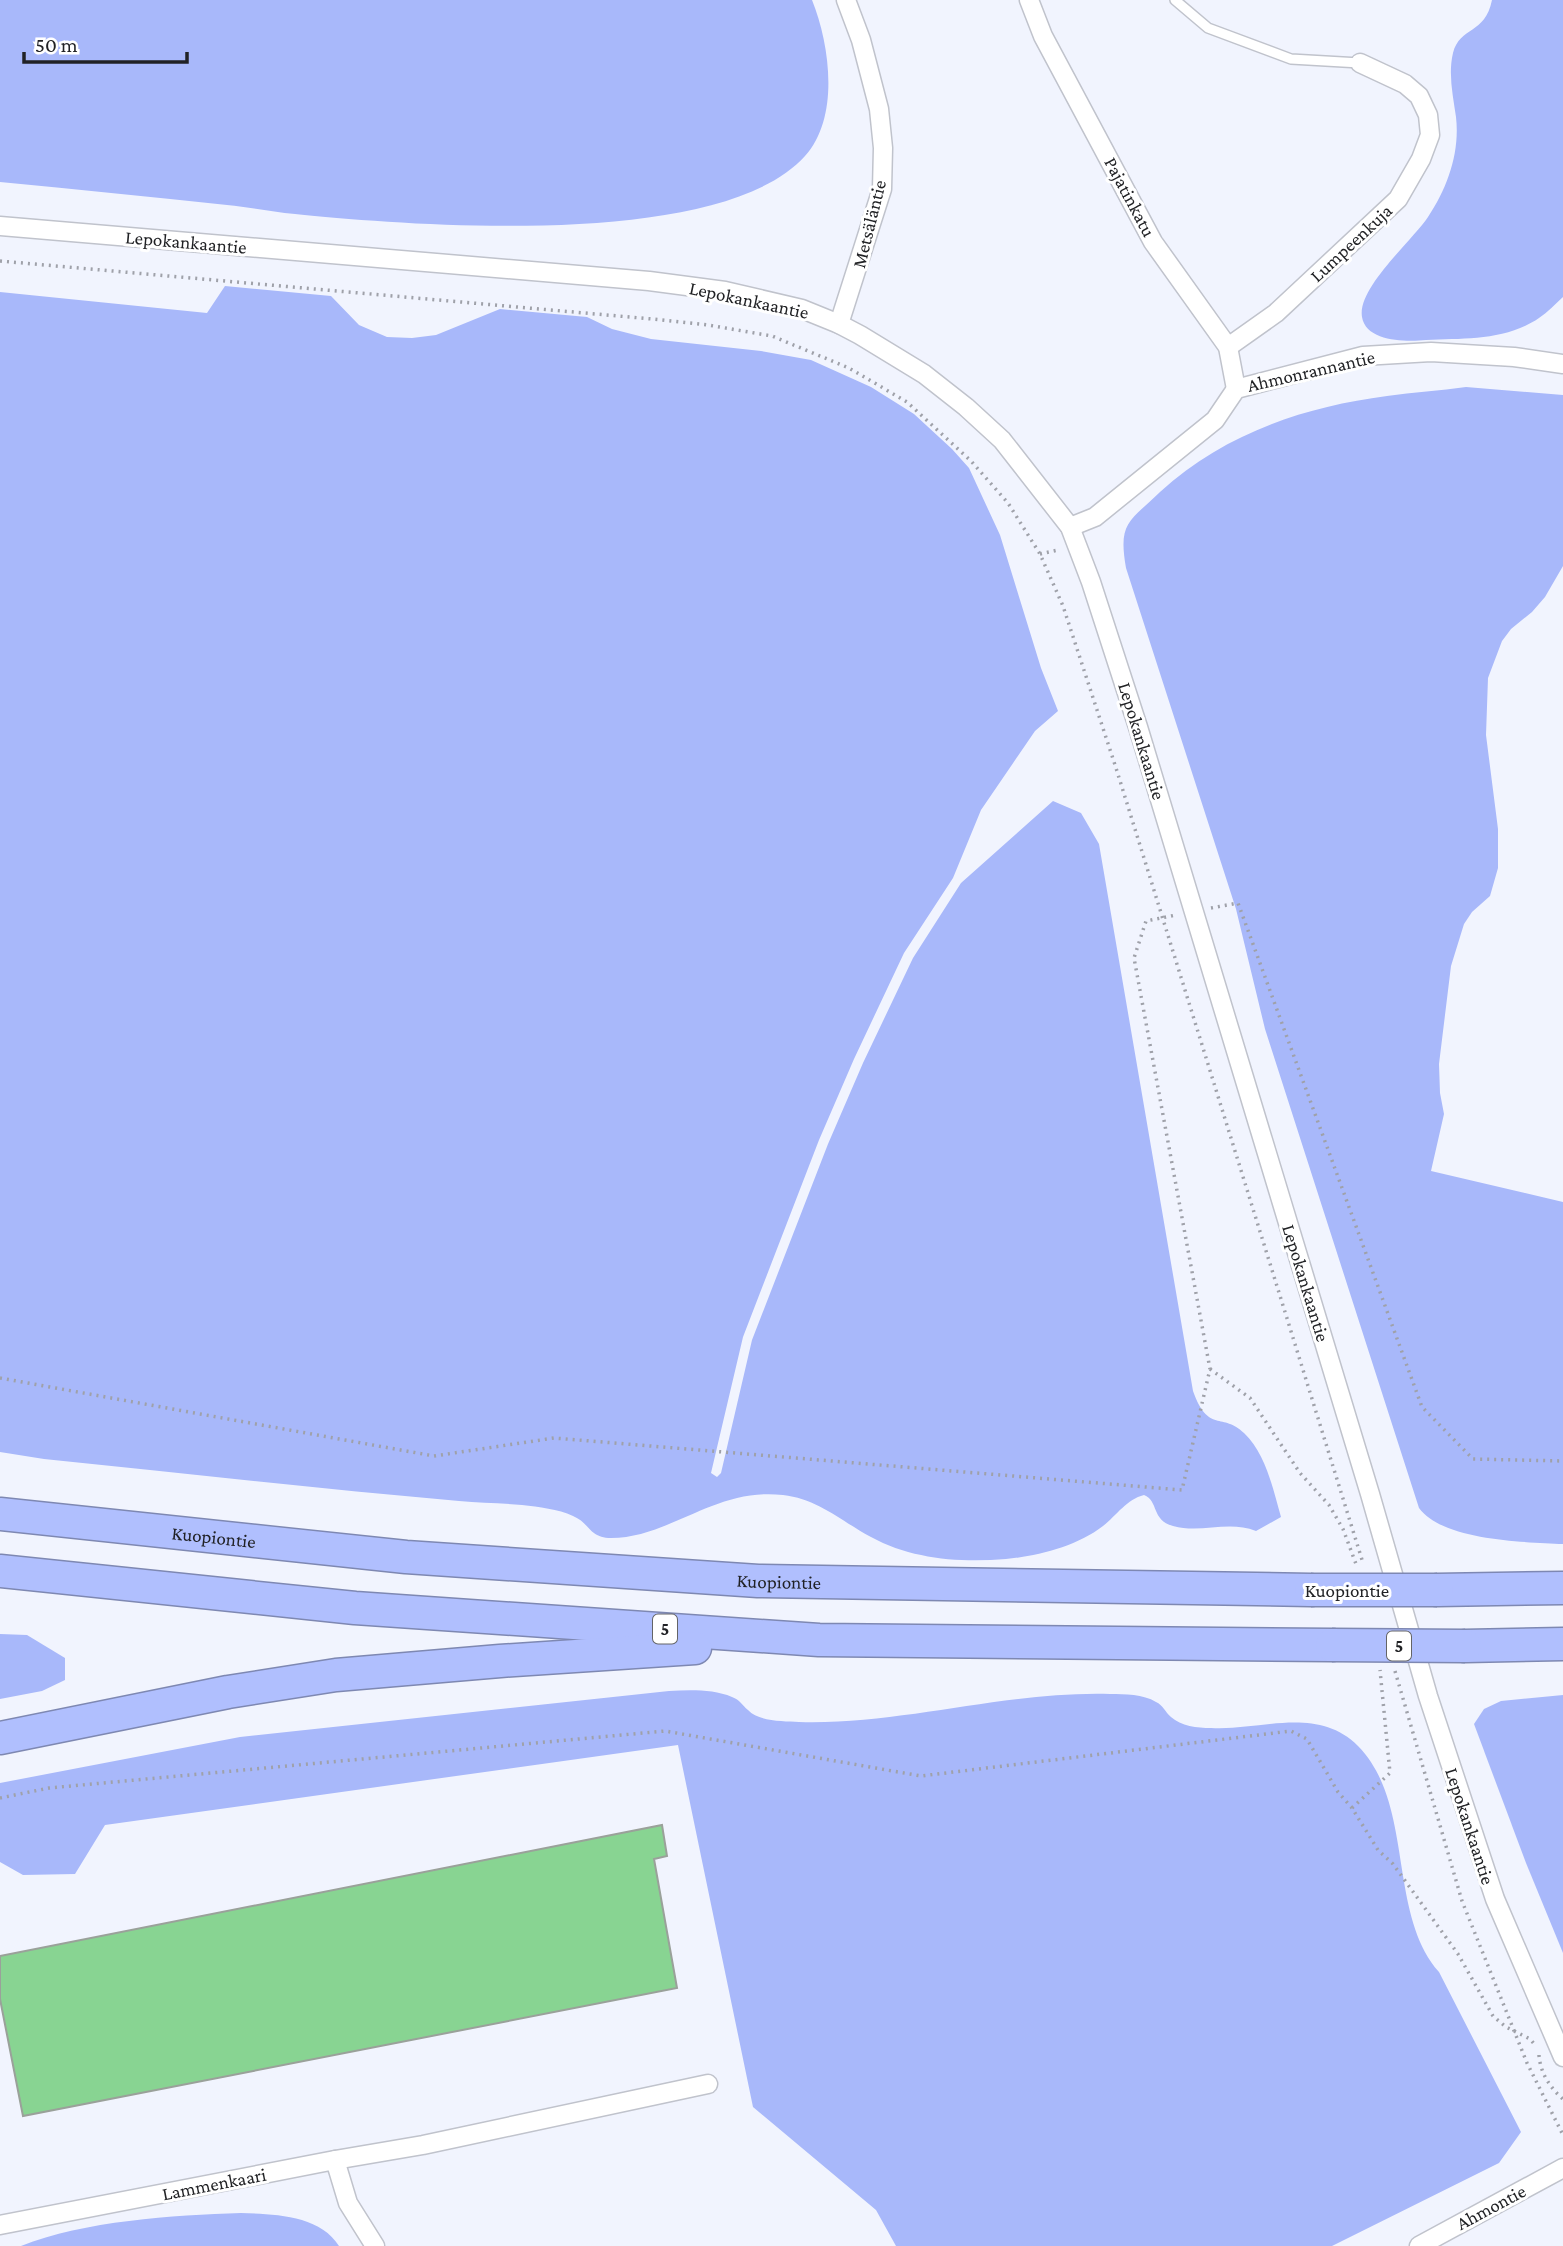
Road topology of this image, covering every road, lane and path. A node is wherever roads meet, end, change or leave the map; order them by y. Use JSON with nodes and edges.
{"nodes":[{"id":1,"x":846,"y":0,"type":"edge"},
{"id":2,"x":1029,"y":0,"type":"edge"},
{"id":3,"x":1175,"y":0,"type":"edge"},
{"id":4,"x":1360,"y":62,"type":"joint"},
{"id":5,"x":0,"y":226,"type":"edge"},
{"id":6,"x":0,"y":261,"type":"edge"},
{"id":7,"x":839,"y":324,"type":"junction"},
{"id":8,"x":1228,"y":347,"type":"junction"},
{"id":9,"x":1563,"y":364,"type":"edge"},
{"id":10,"x":1236,"y":389,"type":"junction"},
{"id":11,"x":1070,"y":527,"type":"junction"},
{"id":12,"x":1210,"y":1369,"type":"dead end"},
{"id":13,"x":0,"y":1378,"type":"edge"},
{"id":14,"x":0,"y":1514,"type":"edge"},
{"id":15,"x":0,"y":1572,"type":"edge"},
{"id":16,"x":1366,"y":1575,"type":"dead end"},
{"id":17,"x":1563,"y":1588,"type":"edge"},
{"id":18,"x":819,"y":1640,"type":"junction"},
{"id":19,"x":1563,"y":1644,"type":"edge"},
{"id":20,"x":1393,"y":1666,"type":"dead end"},
{"id":21,"x":0,"y":1738,"type":"edge"},
{"id":22,"x":0,"y":1798,"type":"edge"},
{"id":23,"x":1514,"y":2031,"type":"junction"},
{"id":24,"x":1563,"y":2057,"type":"edge"},
{"id":25,"x":708,"y":2084,"type":"dead end"},
{"id":26,"x":1563,"y":2099,"type":"edge"},
{"id":27,"x":1563,"y":2135,"type":"edge"},
{"id":28,"x":335,"y":2160,"type":"junction"},
{"id":29,"x":1563,"y":2168,"type":"edge"},
{"id":30,"x":0,"y":2225,"type":"edge"},
{"id":31,"x":375,"y":2246,"type":"edge"},
{"id":32,"x":1419,"y":2246,"type":"edge"}],
"edges":[{"from":1,"to":7,"type":"street","name":"Metsäläntie"},
{"from":2,"to":8,"type":"street","name":"Pajatinkatu"},
{"from":3,"to":4,"type":"lane"},
{"from":4,"to":8,"type":"street","name":"Lumpeenkuja"},
{"from":5,"to":7,"type":"street","name":"Lepokankaantie"},
{"from":6,"to":16,"type":"path"},
{"from":7,"to":11,"type":"street","name":"Lepokankaantie"},
{"from":8,"to":10,"type":"street","name":"Pajatinkatu"},
{"from":9,"to":10,"type":"street","name":"Ahmonrannantie"},
{"from":10,"to":11,"type":"street","name":"Ahmonrannantie"},
{"from":11,"to":24,"type":"street","name":"Lepokankaantie"},
{"from":12,"to":13,"type":"path"},
{"from":14,"to":17,"type":"highway","name":"Kuopiontie","bridge":true},
{"from":15,"to":18,"type":"highway","number":"5"},
{"from":18,"to":19,"type":"highway","number":"5","bridge":true},
{"from":18,"to":21,"type":"highway"},
{"from":20,"to":23,"type":"path"},
{"from":22,"to":23,"type":"path"},
{"from":23,"to":26,"type":"path"},
{"from":23,"to":27,"type":"path"},
{"from":25,"to":28,"type":"street","name":"Lammenkaari"},
{"from":28,"to":30,"type":"street","name":"Lammenkaari"},
{"from":28,"to":31,"type":"street"},
{"from":29,"to":32,"type":"street","name":"Ahmontie"}]}
